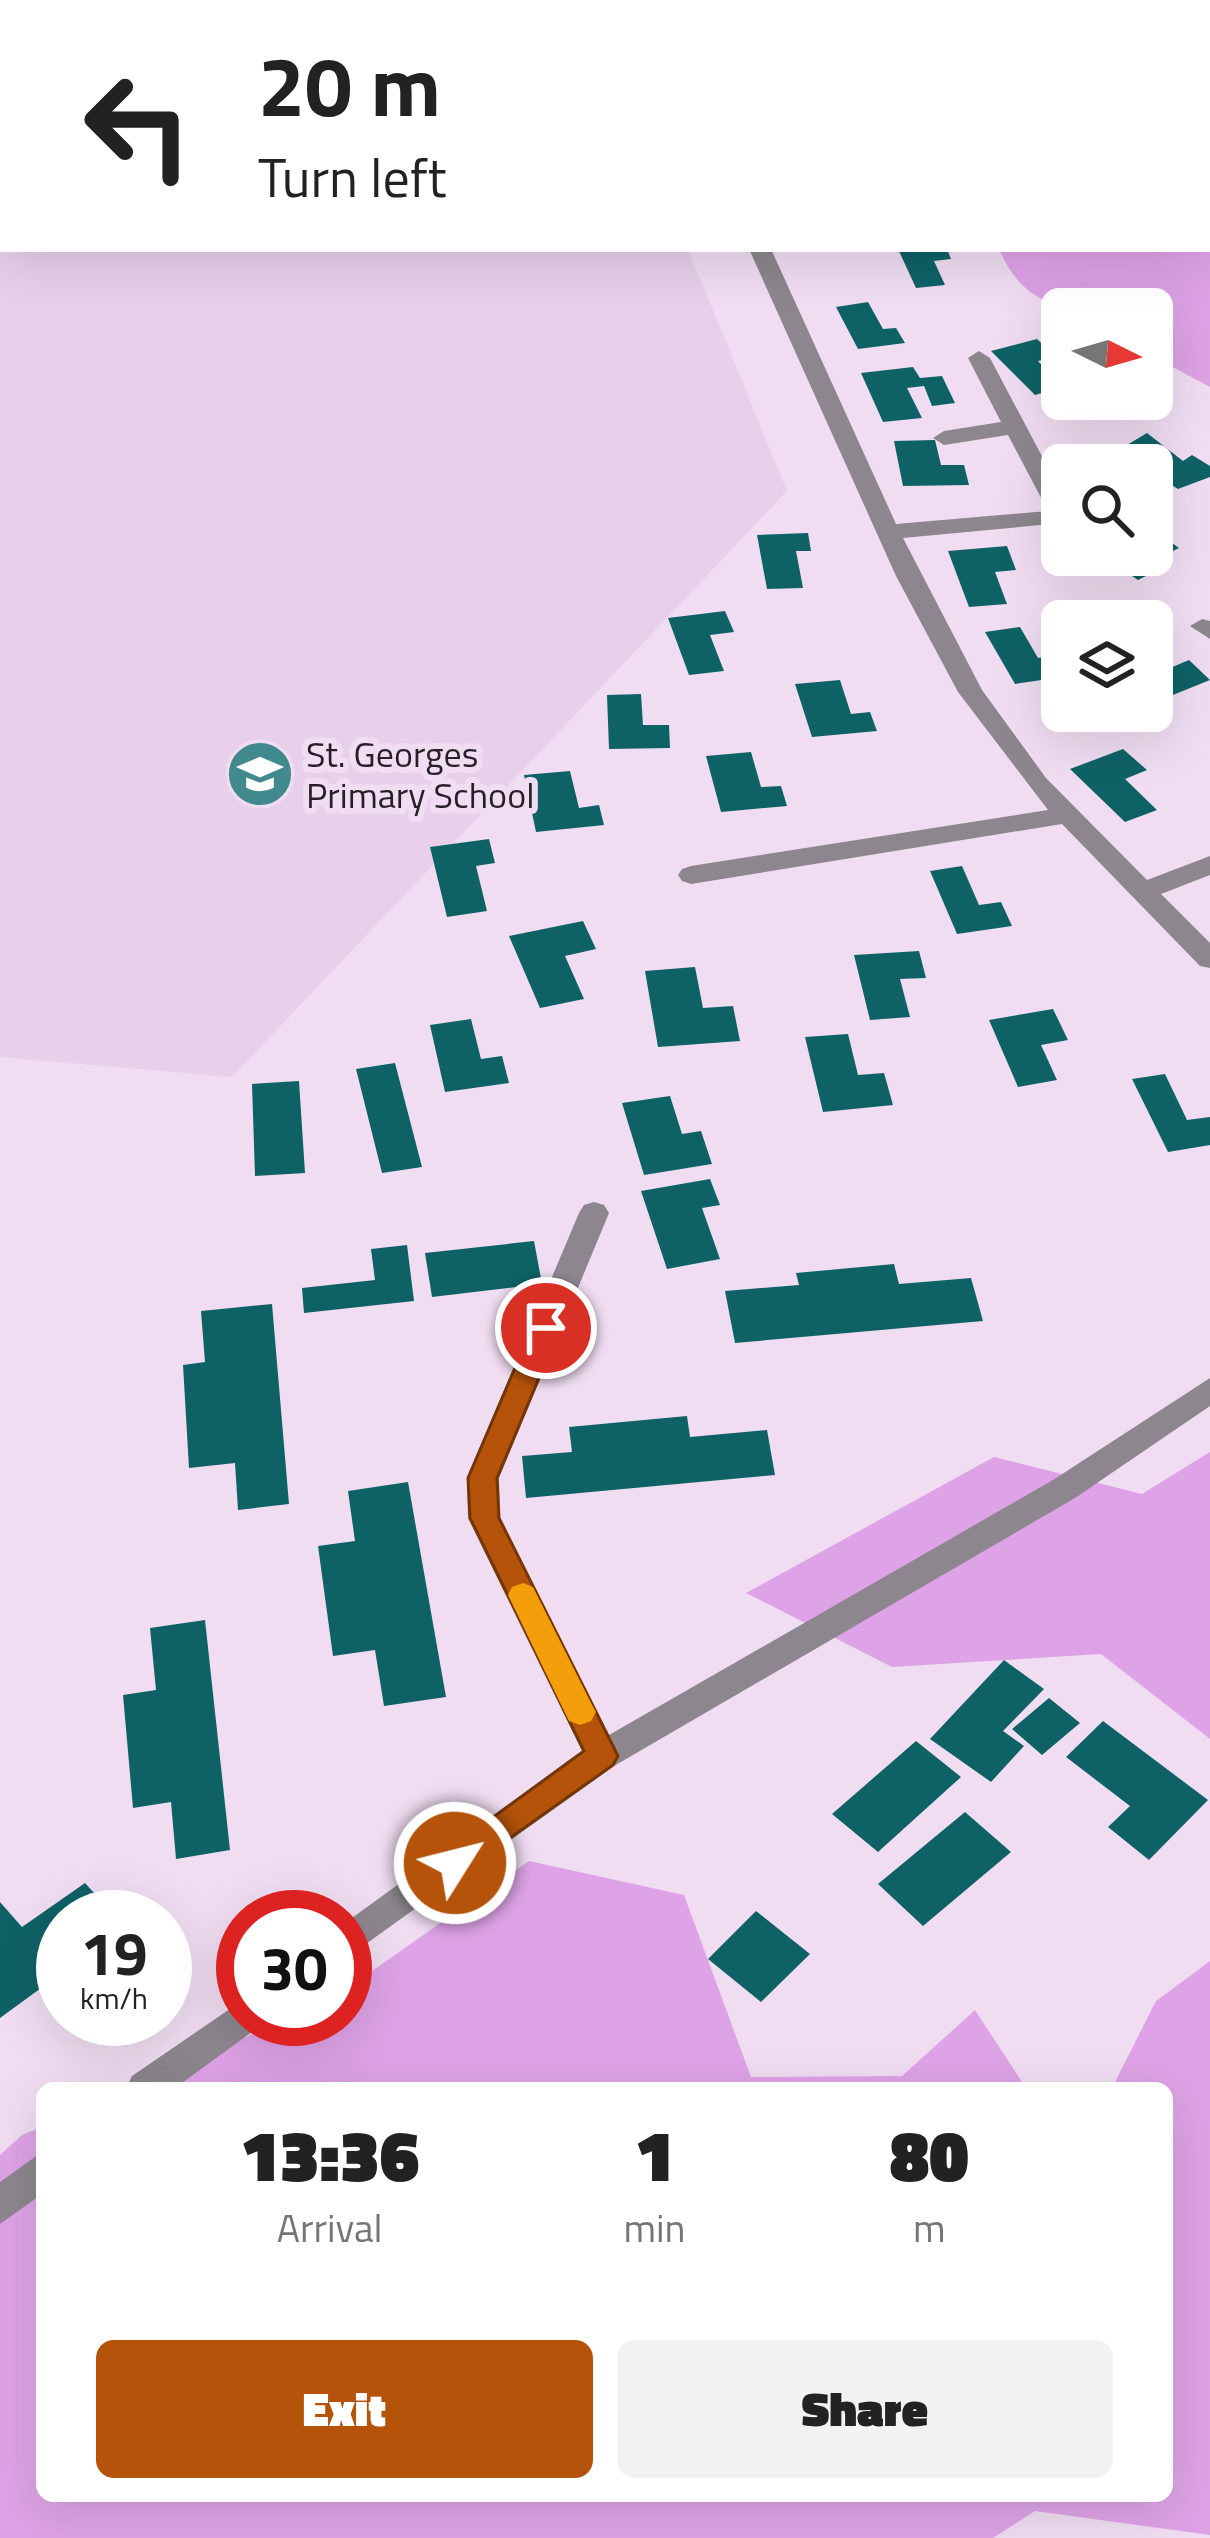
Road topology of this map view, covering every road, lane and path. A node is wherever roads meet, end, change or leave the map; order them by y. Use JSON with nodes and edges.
{"nodes":[{"id":1,"x":761,"y":252,"type":"edge"},
{"id":2,"x":979,"y":358,"type":"dead end"},
{"id":3,"x":1014,"y":427,"type":"junction"},
{"id":4,"x":944,"y":438,"type":"dead end"},
{"id":5,"x":1041,"y":480,"type":"edge"},
{"id":6,"x":1041,"y":519,"type":"edge"},
{"id":7,"x":889,"y":532,"type":"junction"},
{"id":8,"x":1068,"y":815,"type":"junction"},
{"id":9,"x":1210,"y":865,"type":"edge"},
{"id":10,"x":691,"y":875,"type":"dead end"},
{"id":11,"x":1144,"y":891,"type":"junction"},
{"id":12,"x":1210,"y":959,"type":"edge"},
{"id":13,"x":595,"y":1214,"type":"dead end"},
{"id":14,"x":1210,"y":1390,"type":"edge"},
{"id":15,"x":602,"y":1756,"type":"junction"},
{"id":16,"x":372,"y":1922,"type":"edge"},
{"id":17,"x":216,"y":2037,"type":"edge"},
{"id":18,"x":153,"y":2082,"type":"edge"},
{"id":19,"x":36,"y":2175,"type":"edge"},
{"id":20,"x":0,"y":2206,"type":"edge"}],
"edges":[{"from":1,"to":7,"type":"street"},
{"from":2,"to":3,"type":"street"},
{"from":3,"to":4,"type":"street"},
{"from":3,"to":5,"type":"street"},
{"from":6,"to":7,"type":"street"},
{"from":7,"to":8,"type":"street"},
{"from":8,"to":10,"type":"street"},
{"from":8,"to":11,"type":"street"},
{"from":9,"to":11,"type":"street"},
{"from":11,"to":12,"type":"street"},
{"from":13,"to":15,"type":"street"},
{"from":14,"to":15,"type":"street"},
{"from":15,"to":16,"type":"street"},
{"from":17,"to":18,"type":"street"},
{"from":19,"to":20,"type":"street"}]}
